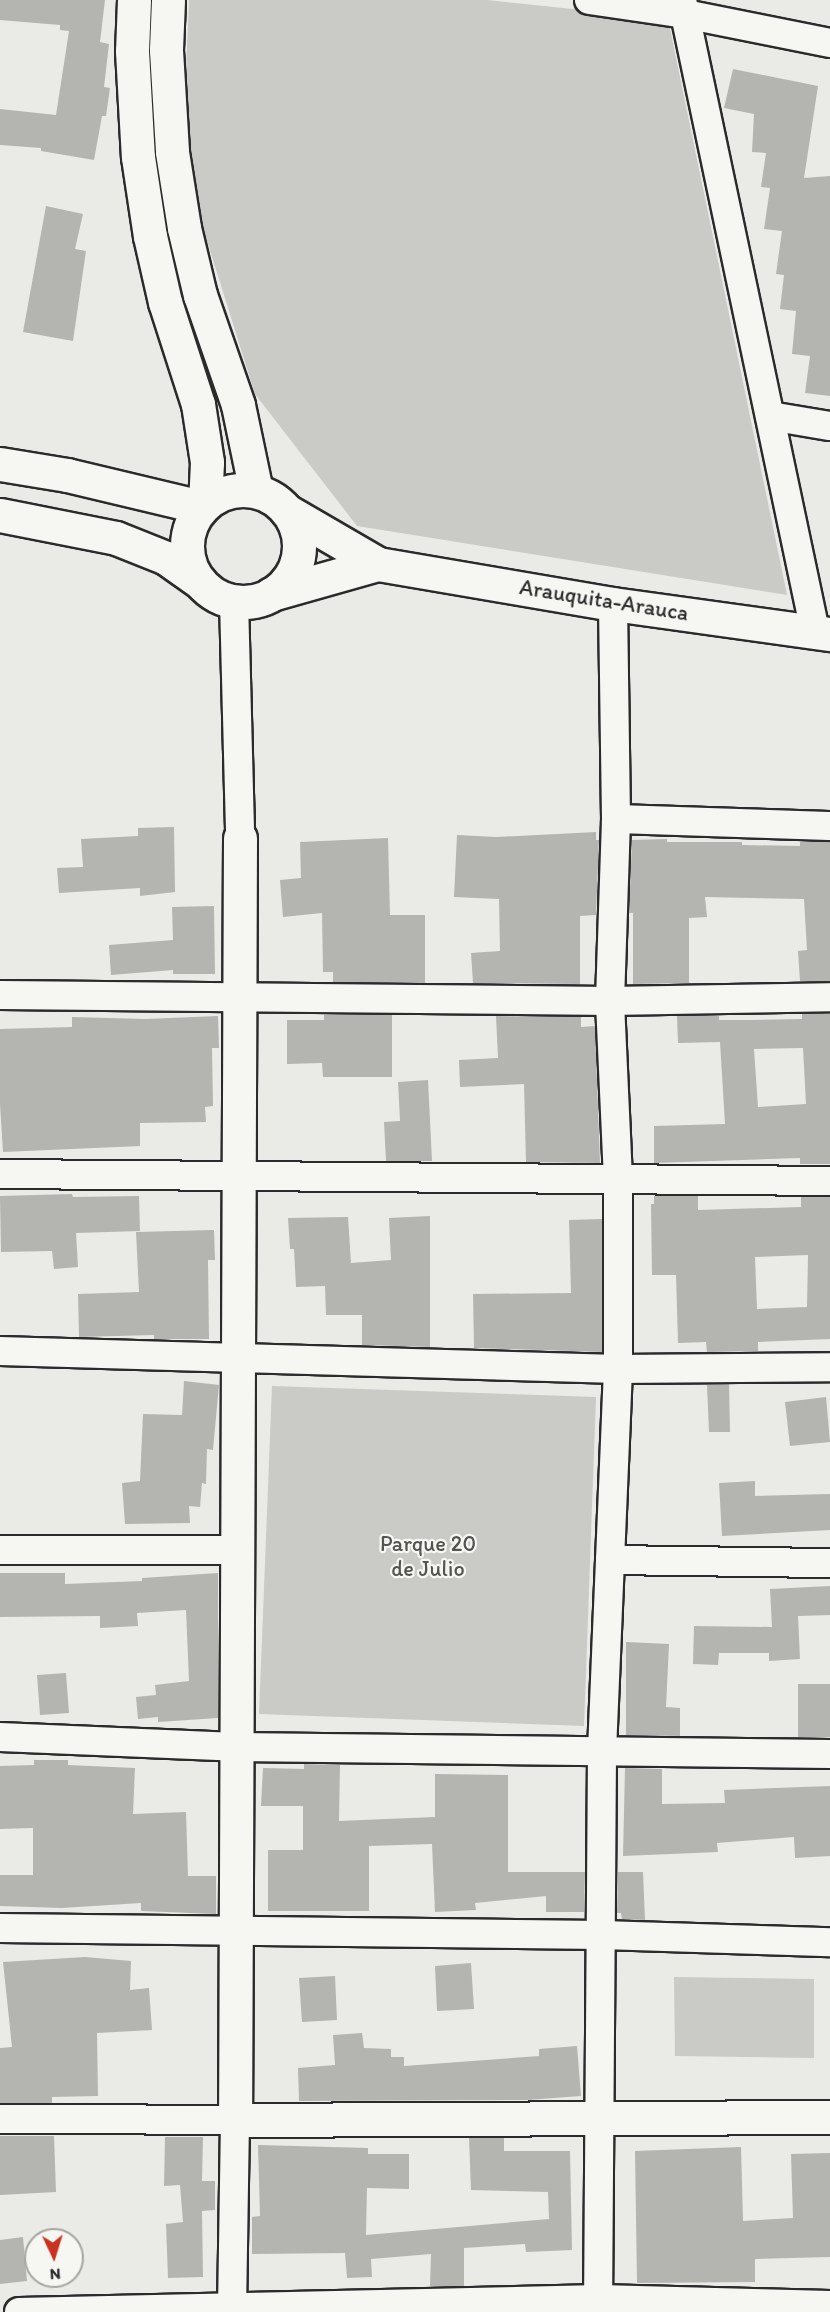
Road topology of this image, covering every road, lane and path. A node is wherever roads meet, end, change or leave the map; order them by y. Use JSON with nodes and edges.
{"nodes":[{"id":1,"x":134,"y":0,"type":"edge"},
{"id":2,"x":168,"y":0,"type":"edge"},
{"id":3,"x":589,"y":0,"type":"edge"},
{"id":4,"x":683,"y":7,"type":"edge"},
{"id":5,"x":830,"y":43,"type":"edge"},
{"id":6,"x":770,"y":416,"type":"junction"},
{"id":7,"x":830,"y":426,"type":"edge"},
{"id":8,"x":0,"y":464,"type":"edge"},
{"id":9,"x":256,"y":491,"type":"junction"},
{"id":10,"x":203,"y":506,"type":"junction"},
{"id":11,"x":287,"y":511,"type":"junction"},
{"id":12,"x":0,"y":514,"type":"edge"},
{"id":13,"x":378,"y":564,"type":"junction"},
{"id":14,"x":200,"y":583,"type":"junction"},
{"id":15,"x":271,"y":594,"type":"junction"},
{"id":16,"x":234,"y":601,"type":"junction"},
{"id":17,"x":613,"y":603,"type":"junction"},
{"id":18,"x":823,"y":632,"type":"edge"},
{"id":19,"x":616,"y":819,"type":"junction"},
{"id":20,"x":830,"y":826,"type":"edge"},
{"id":21,"x":240,"y":838,"type":"joint"},
{"id":22,"x":0,"y":995,"type":"edge"},
{"id":23,"x":830,"y":997,"type":"edge"},
{"id":24,"x":240,"y":998,"type":"junction"},
{"id":25,"x":610,"y":1001,"type":"junction"},
{"id":26,"x":0,"y":1174,"type":"edge"},
{"id":27,"x":239,"y":1175,"type":"junction"},
{"id":28,"x":618,"y":1179,"type":"junction"},
{"id":29,"x":830,"y":1181,"type":"edge"},
{"id":30,"x":0,"y":1351,"type":"edge"},
{"id":31,"x":238,"y":1356,"type":"junction"},
{"id":32,"x":830,"y":1367,"type":"edge"},
{"id":33,"x":618,"y":1369,"type":"junction"},
{"id":34,"x":0,"y":1550,"type":"edge"},
{"id":35,"x":237,"y":1550,"type":"junction"},
{"id":36,"x":610,"y":1560,"type":"junction"},
{"id":37,"x":830,"y":1563,"type":"edge"},
{"id":38,"x":0,"y":1737,"type":"edge"},
{"id":39,"x":236,"y":1748,"type":"junction"},
{"id":40,"x":602,"y":1751,"type":"junction"},
{"id":41,"x":830,"y":1754,"type":"edge"},
{"id":42,"x":0,"y":1928,"type":"edge"},
{"id":43,"x":235,"y":1929,"type":"junction"},
{"id":44,"x":602,"y":1935,"type":"junction"},
{"id":45,"x":830,"y":1942,"type":"edge"},
{"id":46,"x":830,"y":2117,"type":"edge"},
{"id":47,"x":600,"y":2118,"type":"junction"},
{"id":48,"x":0,"y":2119,"type":"edge"},
{"id":49,"x":235,"y":2120,"type":"junction"},
{"id":50,"x":830,"y":2305,"type":"edge"},
{"id":51,"x":599,"y":2306,"type":"edge"},
{"id":52,"x":232,"y":2309,"type":"edge"},
{"id":53,"x":19,"y":2312,"type":"edge"}],
"edges":[{"from":1,"to":10,"type":"street"},
{"from":2,"to":9,"type":"street"},
{"from":3,"to":4,"type":"street"},
{"from":4,"to":5,"type":"street"},
{"from":4,"to":6,"type":"street"},
{"from":6,"to":7,"type":"street"},
{"from":6,"to":18,"type":"street"},
{"from":8,"to":10,"type":"street"},
{"from":9,"to":10,"type":"street"},
{"from":9,"to":11,"type":"street"},
{"from":10,"to":14,"type":"street"},
{"from":11,"to":13,"type":"street"},
{"from":11,"to":15,"type":"street"},
{"from":12,"to":14,"type":"street"},
{"from":13,"to":15,"type":"street"},
{"from":13,"to":17,"type":"street","name":"Arauquita-Arauca"},
{"from":14,"to":16,"type":"street"},
{"from":15,"to":16,"type":"street"},
{"from":16,"to":21,"type":"street"},
{"from":17,"to":18,"type":"street","name":"Arauquita-Arauca"},
{"from":17,"to":19,"type":"street"},
{"from":19,"to":20,"type":"street"},
{"from":19,"to":25,"type":"street"},
{"from":21,"to":24,"type":"street"},
{"from":22,"to":24,"type":"street"},
{"from":23,"to":25,"type":"street"},
{"from":24,"to":25,"type":"street"},
{"from":24,"to":27,"type":"street"},
{"from":25,"to":28,"type":"street"},
{"from":26,"to":27,"type":"street"},
{"from":27,"to":28,"type":"street"},
{"from":27,"to":31,"type":"street"},
{"from":28,"to":29,"type":"street"},
{"from":28,"to":33,"type":"street"},
{"from":30,"to":31,"type":"street"},
{"from":31,"to":33,"type":"street"},
{"from":31,"to":35,"type":"street"},
{"from":32,"to":33,"type":"street"},
{"from":33,"to":36,"type":"street"},
{"from":34,"to":35,"type":"street"},
{"from":35,"to":39,"type":"street"},
{"from":36,"to":37,"type":"street"},
{"from":36,"to":40,"type":"street"},
{"from":38,"to":39,"type":"street"},
{"from":39,"to":40,"type":"street"},
{"from":39,"to":43,"type":"street"},
{"from":40,"to":41,"type":"street"},
{"from":40,"to":44,"type":"street"},
{"from":42,"to":43,"type":"street"},
{"from":43,"to":44,"type":"street"},
{"from":43,"to":49,"type":"street"},
{"from":44,"to":45,"type":"street"},
{"from":44,"to":47,"type":"street"},
{"from":46,"to":47,"type":"street"},
{"from":47,"to":49,"type":"street"},
{"from":47,"to":51,"type":"street"},
{"from":48,"to":49,"type":"street"},
{"from":49,"to":52,"type":"street"},
{"from":50,"to":51,"type":"street"},
{"from":51,"to":52,"type":"street"},
{"from":52,"to":53,"type":"street"}]}
